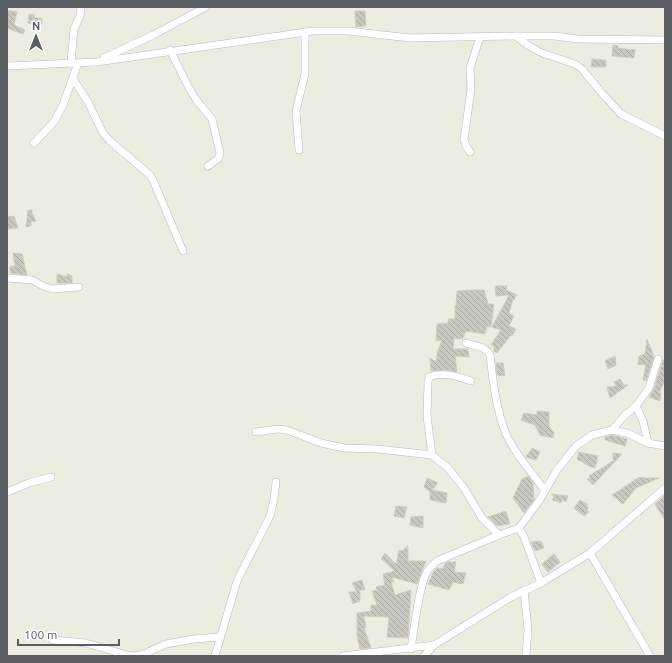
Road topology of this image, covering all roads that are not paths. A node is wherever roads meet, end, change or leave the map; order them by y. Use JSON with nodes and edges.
{"nodes":[{"id":1,"x":81,"y":7,"type":"edge"},
{"id":2,"x":206,"y":7,"type":"edge"},
{"id":3,"x":305,"y":32,"type":"junction"},
{"id":4,"x":516,"y":36,"type":"junction"},
{"id":5,"x":480,"y":37,"type":"junction"},
{"id":6,"x":665,"y":40,"type":"edge"},
{"id":7,"x":170,"y":50,"type":"junction"},
{"id":8,"x":97,"y":62,"type":"junction"},
{"id":9,"x":74,"y":63,"type":"junction"},
{"id":10,"x":7,"y":66,"type":"edge"},
{"id":11,"x":73,"y":79,"type":"junction"},
{"id":12,"x":665,"y":136,"type":"edge"},
{"id":13,"x":34,"y":143,"type":"dead end"},
{"id":14,"x":299,"y":150,"type":"dead end"},
{"id":15,"x":470,"y":152,"type":"dead end"},
{"id":16,"x":208,"y":166,"type":"dead end"},
{"id":17,"x":183,"y":251,"type":"dead end"},
{"id":18,"x":7,"y":278,"type":"edge"},
{"id":19,"x":79,"y":287,"type":"dead end"},
{"id":20,"x":466,"y":343,"type":"dead end"},
{"id":21,"x":658,"y":359,"type":"dead end"},
{"id":22,"x":471,"y":381,"type":"dead end"},
{"id":23,"x":636,"y":406,"type":"junction"},
{"id":24,"x":612,"y":430,"type":"junction"},
{"id":25,"x":256,"y":432,"type":"dead end"},
{"id":26,"x":648,"y":444,"type":"junction"},
{"id":27,"x":665,"y":446,"type":"edge"},
{"id":28,"x":432,"y":455,"type":"junction"},
{"id":29,"x":51,"y":477,"type":"dead end"},
{"id":30,"x":276,"y":482,"type":"dead end"},
{"id":31,"x":665,"y":488,"type":"edge"},
{"id":32,"x":545,"y":491,"type":"junction"},
{"id":33,"x":7,"y":492,"type":"edge"},
{"id":34,"x":519,"y":528,"type":"junction"},
{"id":35,"x":499,"y":535,"type":"junction"},
{"id":36,"x":590,"y":553,"type":"junction"},
{"id":37,"x":541,"y":583,"type":"junction"},
{"id":38,"x":524,"y":590,"type":"junction"},
{"id":39,"x":220,"y":637,"type":"junction"},
{"id":40,"x":52,"y":640,"type":"dead end"},
{"id":41,"x":434,"y":645,"type":"junction"},
{"id":42,"x":407,"y":651,"type":"edge"},
{"id":43,"x":215,"y":656,"type":"edge"},
{"id":44,"x":343,"y":656,"type":"edge"},
{"id":45,"x":424,"y":656,"type":"edge"},
{"id":46,"x":526,"y":656,"type":"edge"},
{"id":47,"x":650,"y":656,"type":"edge"}],
"edges":[{"from":1,"to":9,"type":"street"},
{"from":2,"to":8,"type":"street"},
{"from":3,"to":5,"type":"street"},
{"from":3,"to":7,"type":"street"},
{"from":3,"to":14,"type":"street"},
{"from":4,"to":5,"type":"street"},
{"from":4,"to":6,"type":"street"},
{"from":4,"to":12,"type":"street"},
{"from":5,"to":15,"type":"street"},
{"from":7,"to":8,"type":"street"},
{"from":7,"to":16,"type":"street"},
{"from":8,"to":9,"type":"street"},
{"from":9,"to":10,"type":"street"},
{"from":9,"to":11,"type":"street"},
{"from":11,"to":13,"type":"street"},
{"from":11,"to":17,"type":"street"},
{"from":18,"to":19,"type":"street"},
{"from":20,"to":32,"type":"street"},
{"from":21,"to":23,"type":"street"},
{"from":22,"to":28,"type":"street"},
{"from":23,"to":24,"type":"street"},
{"from":23,"to":26,"type":"street"},
{"from":24,"to":26,"type":"street"},
{"from":24,"to":32,"type":"street"},
{"from":25,"to":28,"type":"street"},
{"from":26,"to":27,"type":"street"},
{"from":28,"to":35,"type":"street"},
{"from":29,"to":33,"type":"street"},
{"from":30,"to":39,"type":"street"},
{"from":31,"to":36,"type":"street"},
{"from":32,"to":34,"type":"street"},
{"from":34,"to":35,"type":"street"},
{"from":34,"to":37,"type":"street"},
{"from":35,"to":42,"type":"street"},
{"from":36,"to":37,"type":"street"},
{"from":36,"to":47,"type":"street"},
{"from":37,"to":38,"type":"street"},
{"from":38,"to":41,"type":"street"},
{"from":38,"to":46,"type":"street"},
{"from":39,"to":40,"type":"street"},
{"from":39,"to":43,"type":"street"},
{"from":41,"to":42,"type":"street"},
{"from":41,"to":45,"type":"street"},
{"from":42,"to":44,"type":"street"}]}
